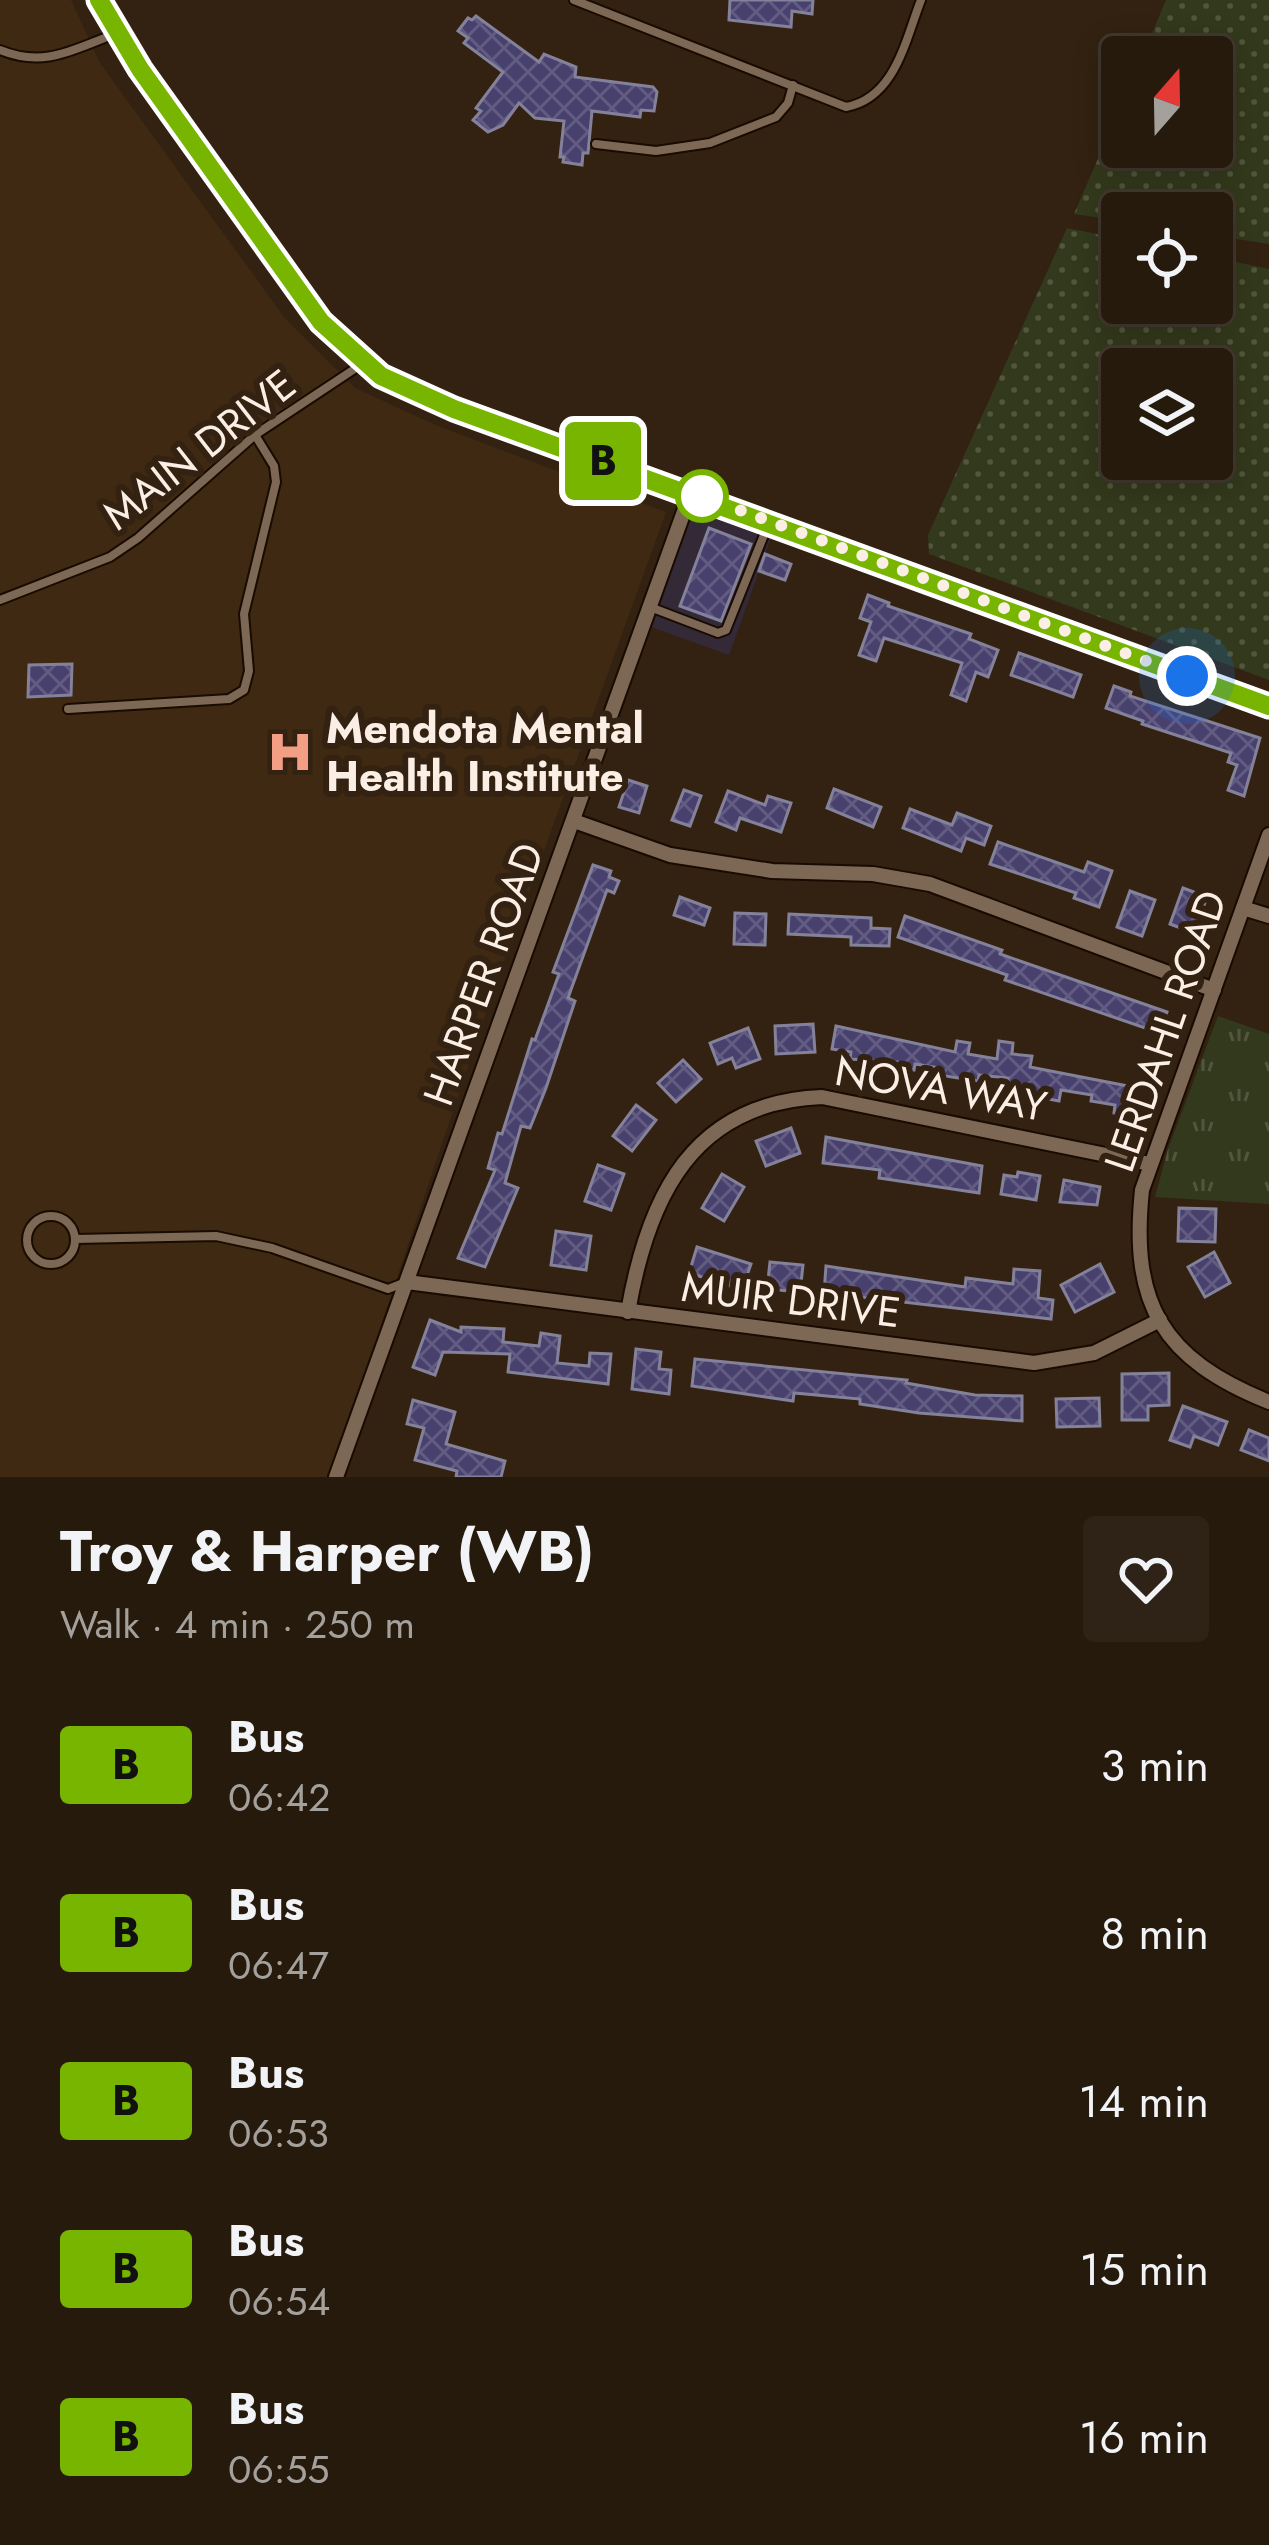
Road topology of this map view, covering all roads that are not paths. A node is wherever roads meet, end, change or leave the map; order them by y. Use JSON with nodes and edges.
{"nodes":[{"id":1,"x":99,"y":0,"type":"edge"},
{"id":2,"x":574,"y":0,"type":"edge"},
{"id":3,"x":921,"y":0,"type":"edge"},
{"id":4,"x":118,"y":33,"type":"junction"},
{"id":5,"x":0,"y":50,"type":"edge"},
{"id":6,"x":794,"y":86,"type":"junction"},
{"id":7,"x":596,"y":144,"type":"dead end"},
{"id":8,"x":364,"y":363,"type":"junction"},
{"id":9,"x":255,"y":435,"type":"junction"},
{"id":10,"x":691,"y":492,"type":"junction"},
{"id":11,"x":770,"y":521,"type":"junction"},
{"id":12,"x":0,"y":600,"type":"edge"},
{"id":13,"x":649,"y":606,"type":"junction"},
{"id":14,"x":1269,"y":706,"type":"edge"},
{"id":15,"x":68,"y":709,"type":"dead end"},
{"id":16,"x":574,"y":820,"type":"junction"},
{"id":17,"x":1269,"y":835,"type":"edge"},
{"id":18,"x":1243,"y":908,"type":"junction"},
{"id":19,"x":1269,"y":916,"type":"edge"},
{"id":20,"x":1214,"y":990,"type":"junction"},
{"id":21,"x":1150,"y":1164,"type":"junction"},
{"id":22,"x":75,"y":1240,"type":"junction"},
{"id":23,"x":406,"y":1282,"type":"junction"},
{"id":24,"x":628,"y":1312,"type":"junction"},
{"id":25,"x":1160,"y":1320,"type":"junction"},
{"id":26,"x":1269,"y":1402,"type":"edge"},
{"id":27,"x":336,"y":1477,"type":"edge"}],
"edges":[{"from":1,"to":4,"type":"street"},
{"from":2,"to":6,"type":"lane"},
{"from":3,"to":6,"type":"lane"},
{"from":4,"to":5,"type":"lane"},
{"from":4,"to":8,"type":"street"},
{"from":6,"to":7,"type":"lane"},
{"from":8,"to":9,"type":"lane","name":"MAIN DRIVE"},
{"from":8,"to":10,"type":"street"},
{"from":9,"to":12,"type":"lane","name":"MAIN DRIVE"},
{"from":9,"to":15,"type":"lane"},
{"from":10,"to":11,"type":"street"},
{"from":10,"to":13,"type":"street","name":"HARPER ROAD"},
{"from":11,"to":13,"type":"lane"},
{"from":11,"to":14,"type":"street"},
{"from":13,"to":16,"type":"street","name":"HARPER ROAD"},
{"from":16,"to":20,"type":"street"},
{"from":16,"to":23,"type":"street","name":"HARPER ROAD"},
{"from":17,"to":18,"type":"street","name":"LERDAHL ROAD"},
{"from":18,"to":19,"type":"street"},
{"from":18,"to":20,"type":"street","name":"LERDAHL ROAD"},
{"from":20,"to":21,"type":"street","name":"LERDAHL ROAD"},
{"from":21,"to":24,"type":"street","name":"NOVA WAY"},
{"from":21,"to":25,"type":"street","name":"LERDAHL ROAD"},
{"from":22,"to":22,"type":"lane"},
{"from":22,"to":23,"type":"lane"},
{"from":23,"to":24,"type":"street","name":"MUIR DRIVE"},
{"from":23,"to":27,"type":"street","name":"HARPER ROAD"},
{"from":24,"to":25,"type":"street","name":"MUIR DRIVE"},
{"from":25,"to":26,"type":"street"}]}
